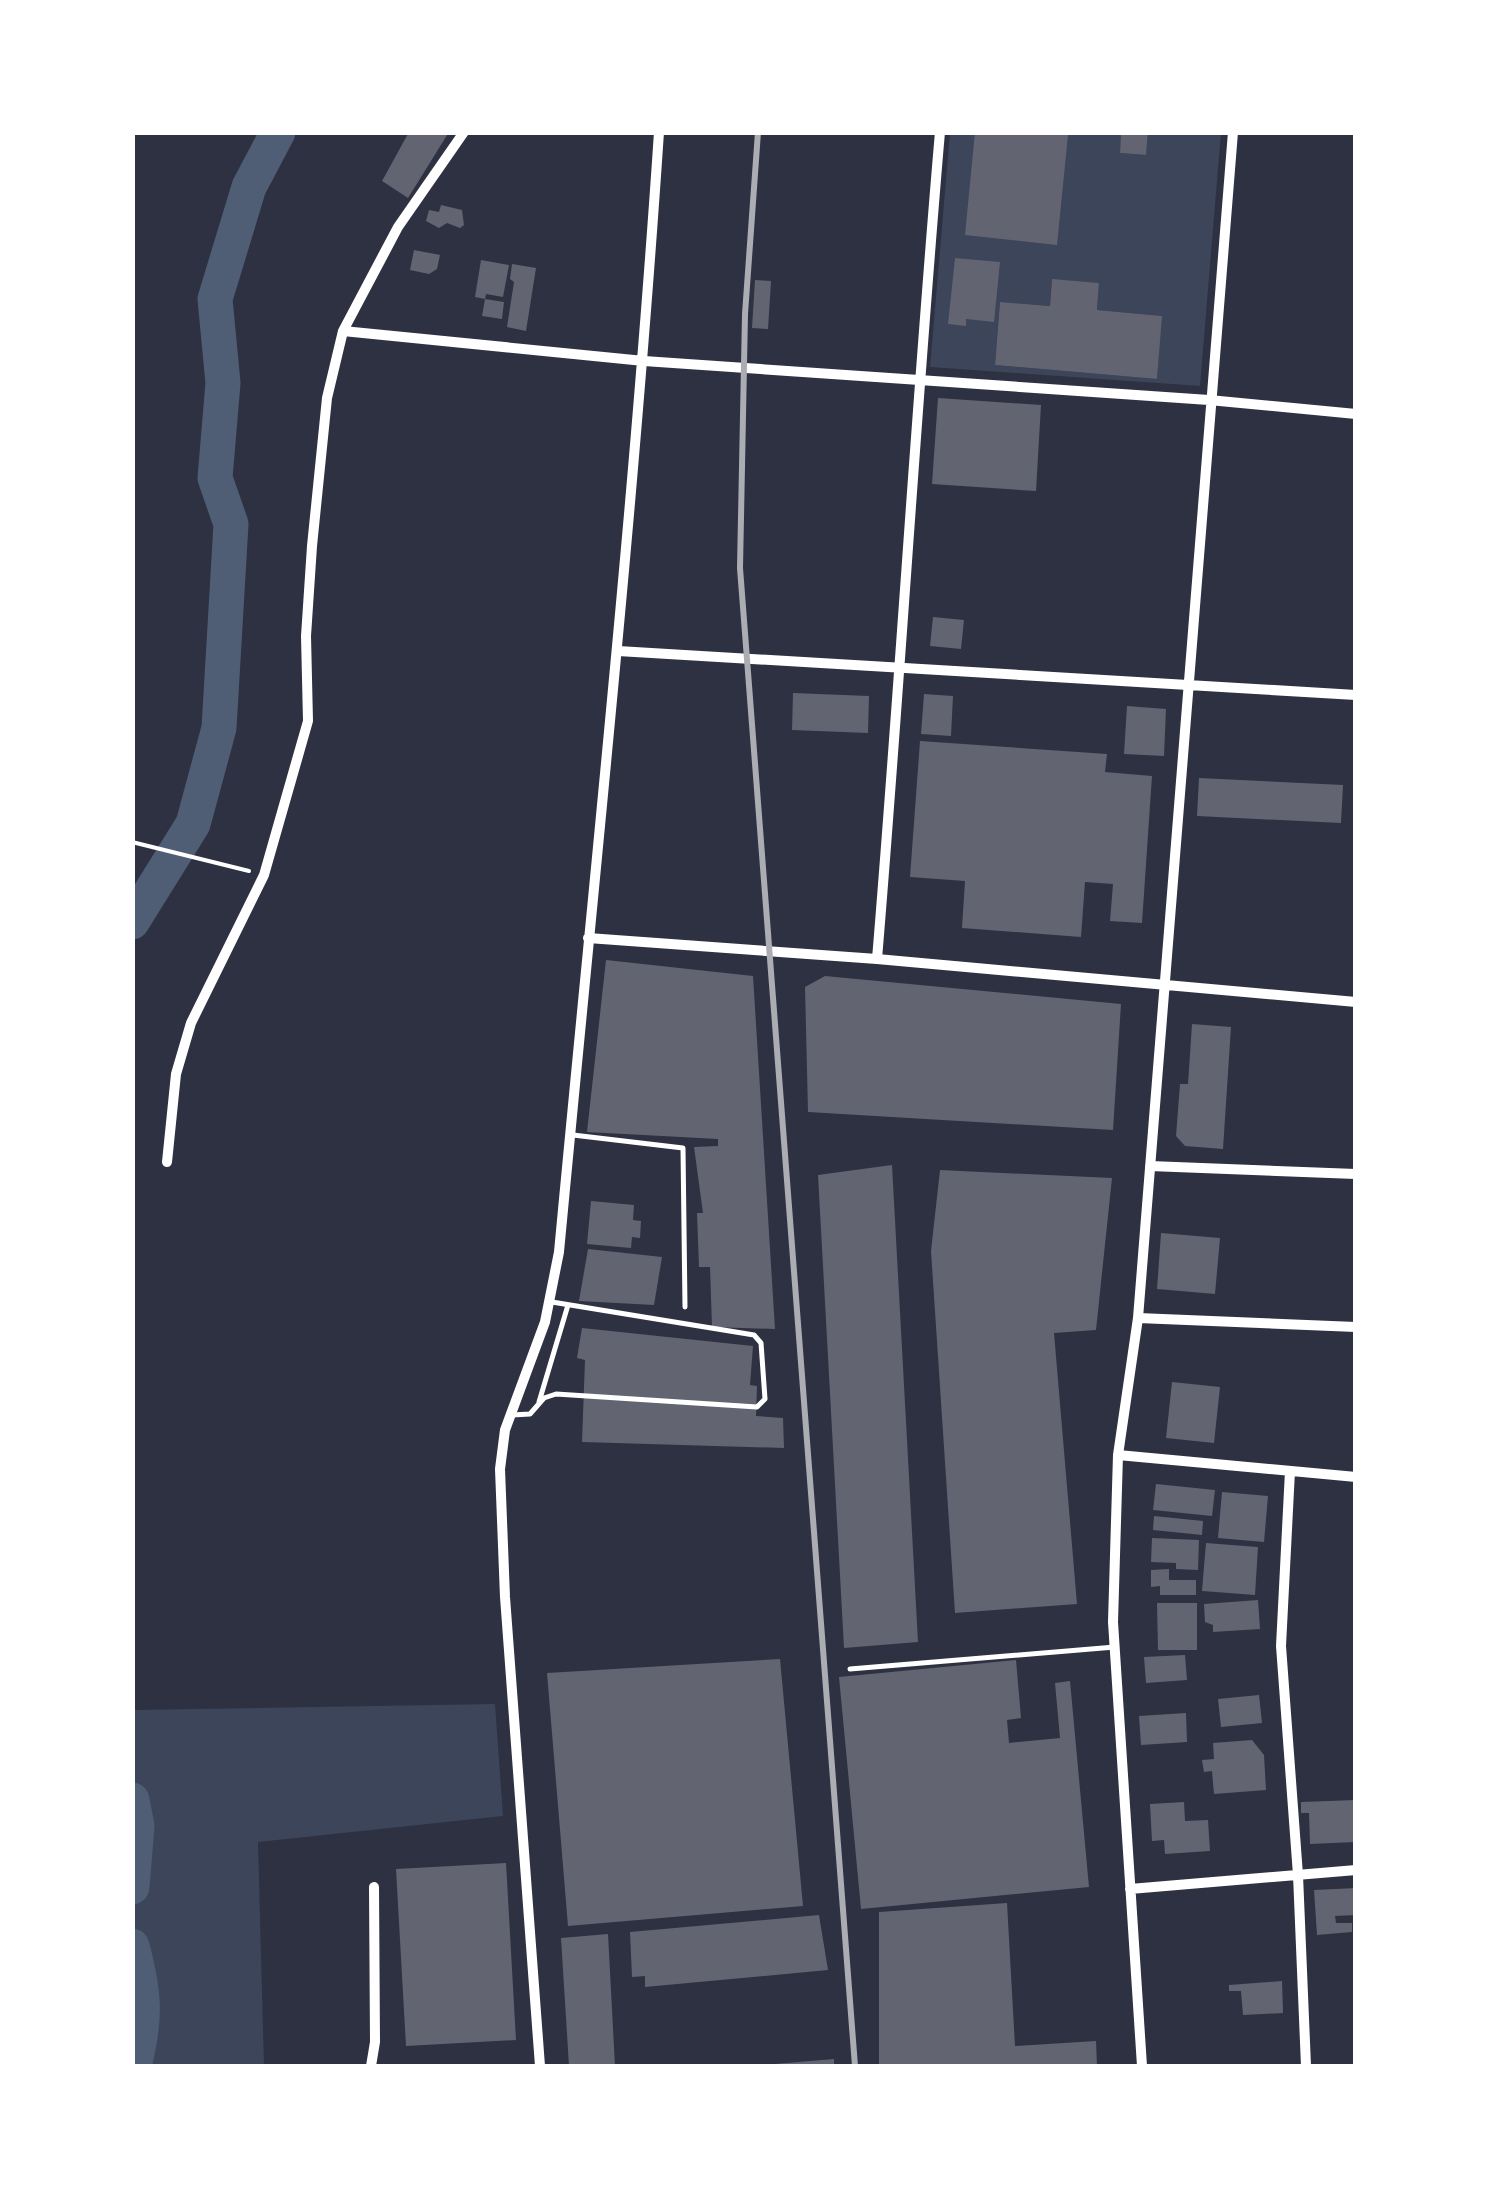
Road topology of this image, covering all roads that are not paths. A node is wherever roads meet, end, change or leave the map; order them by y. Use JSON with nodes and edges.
{"nodes":[{"id":1,"x":464,"y":132,"type":"edge"},
{"id":2,"x":660,"y":132,"type":"edge"},
{"id":3,"x":940,"y":132,"type":"edge"},
{"id":4,"x":1233,"y":132,"type":"edge"},
{"id":5,"x":343,"y":332,"type":"junction"},
{"id":6,"x":644,"y":361,"type":"junction"},
{"id":7,"x":919,"y":380,"type":"junction"},
{"id":8,"x":1209,"y":400,"type":"junction"},
{"id":9,"x":1356,"y":414,"type":"edge"},
{"id":10,"x":618,"y":650,"type":"junction"},
{"id":11,"x":901,"y":667,"type":"junction"},
{"id":12,"x":1187,"y":688,"type":"junction"},
{"id":13,"x":1356,"y":696,"type":"edge"},
{"id":14,"x":588,"y":938,"type":"junction"},
{"id":15,"x":877,"y":959,"type":"junction"},
{"id":16,"x":1163,"y":987,"type":"junction"},
{"id":17,"x":1356,"y":1002,"type":"edge"},
{"id":18,"x":570,"y":1134,"type":"junction"},
{"id":19,"x":167,"y":1162,"type":"dead end"},
{"id":20,"x":1150,"y":1166,"type":"junction"},
{"id":21,"x":1356,"y":1174,"type":"edge"},
{"id":22,"x":550,"y":1302,"type":"junction"},
{"id":23,"x":568,"y":1304,"type":"junction"},
{"id":24,"x":685,"y":1307,"type":"dead end"},
{"id":25,"x":1138,"y":1318,"type":"junction"},
{"id":26,"x":1356,"y":1327,"type":"edge"},
{"id":27,"x":538,"y":1404,"type":"junction"},
{"id":28,"x":509,"y":1415,"type":"junction"},
{"id":29,"x":1118,"y":1455,"type":"junction"},
{"id":30,"x":1290,"y":1471,"type":"junction"},
{"id":31,"x":1356,"y":1477,"type":"edge"},
{"id":32,"x":1114,"y":1647,"type":"junction"},
{"id":33,"x":850,"y":1669,"type":"dead end"},
{"id":34,"x":1356,"y":1870,"type":"edge"},
{"id":35,"x":1298,"y":1874,"type":"junction"},
{"id":36,"x":374,"y":1887,"type":"dead end"},
{"id":37,"x":1130,"y":1888,"type":"junction"},
{"id":38,"x":372,"y":2066,"type":"edge"},
{"id":39,"x":540,"y":2066,"type":"edge"},
{"id":40,"x":1142,"y":2066,"type":"edge"},
{"id":41,"x":1306,"y":2066,"type":"edge"}],
"edges":[{"from":1,"to":5,"type":"street"},
{"from":2,"to":6,"type":"street"},
{"from":3,"to":7,"type":"street"},
{"from":4,"to":8,"type":"street"},
{"from":5,"to":6,"type":"street"},
{"from":5,"to":19,"type":"street"},
{"from":6,"to":7,"type":"street"},
{"from":6,"to":10,"type":"street"},
{"from":7,"to":8,"type":"street"},
{"from":7,"to":11,"type":"street"},
{"from":8,"to":9,"type":"street"},
{"from":8,"to":12,"type":"street"},
{"from":10,"to":11,"type":"street"},
{"from":10,"to":14,"type":"street"},
{"from":11,"to":12,"type":"street"},
{"from":11,"to":15,"type":"street"},
{"from":12,"to":13,"type":"street"},
{"from":12,"to":16,"type":"street"},
{"from":14,"to":15,"type":"street"},
{"from":14,"to":18,"type":"street"},
{"from":15,"to":16,"type":"street"},
{"from":16,"to":17,"type":"street"},
{"from":16,"to":20,"type":"street"},
{"from":18,"to":22,"type":"street"},
{"from":18,"to":24,"type":"lane"},
{"from":20,"to":21,"type":"street"},
{"from":20,"to":25,"type":"street"},
{"from":22,"to":23,"type":"lane"},
{"from":22,"to":28,"type":"street"},
{"from":23,"to":27,"type":"lane"},
{"from":23,"to":27,"type":"lane"},
{"from":25,"to":26,"type":"street"},
{"from":25,"to":29,"type":"street"},
{"from":27,"to":28,"type":"lane"},
{"from":28,"to":39,"type":"street"},
{"from":29,"to":30,"type":"street"},
{"from":29,"to":32,"type":"street"},
{"from":30,"to":31,"type":"street"},
{"from":30,"to":35,"type":"street"},
{"from":32,"to":33,"type":"lane"},
{"from":32,"to":37,"type":"street"},
{"from":34,"to":35,"type":"street"},
{"from":35,"to":37,"type":"street"},
{"from":35,"to":41,"type":"street"},
{"from":36,"to":38,"type":"street"},
{"from":37,"to":40,"type":"street"}]}
